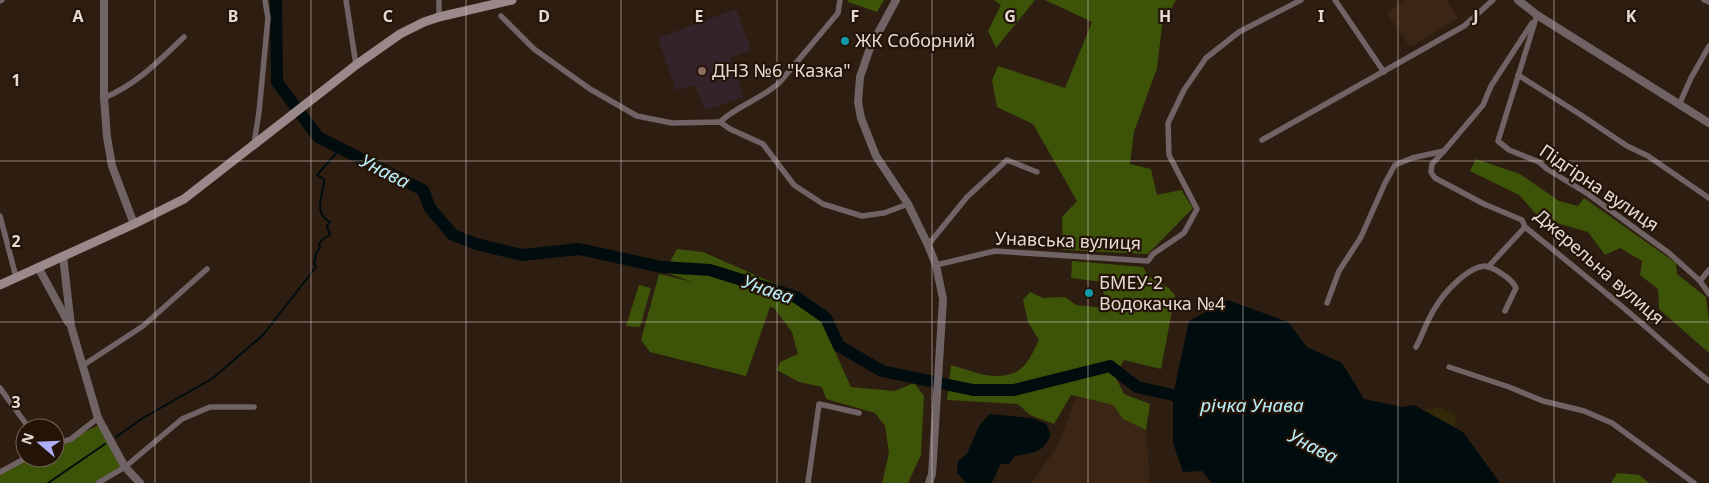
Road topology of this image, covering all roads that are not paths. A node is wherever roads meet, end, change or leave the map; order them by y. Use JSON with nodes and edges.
{"nodes":[{"id":1,"x":104,"y":0,"type":"edge"},
{"id":2,"x":265,"y":0,"type":"edge"},
{"id":3,"x":346,"y":0,"type":"edge"},
{"id":4,"x":439,"y":0,"type":"edge"},
{"id":5,"x":512,"y":0,"type":"edge"},
{"id":6,"x":840,"y":0,"type":"edge"},
{"id":7,"x":896,"y":0,"type":"edge"},
{"id":8,"x":1301,"y":0,"type":"edge"},
{"id":9,"x":1335,"y":0,"type":"edge"},
{"id":10,"x":1493,"y":0,"type":"edge"},
{"id":11,"x":1518,"y":0,"type":"edge"},
{"id":12,"x":1704,"y":0,"type":"edge"},
{"id":13,"x":1709,"y":2,"type":"edge"},
{"id":14,"x":1537,"y":15,"type":"junction"},
{"id":15,"x":501,"y":16,"type":"dead end"},
{"id":16,"x":439,"y":17,"type":"junction"},
{"id":17,"x":184,"y":37,"type":"dead end"},
{"id":18,"x":1709,"y":46,"type":"edge"},
{"id":19,"x":356,"y":64,"type":"junction"},
{"id":20,"x":1384,"y":72,"type":"junction"},
{"id":21,"x":1518,"y":75,"type":"junction"},
{"id":22,"x":104,"y":98,"type":"junction"},
{"id":23,"x":1679,"y":105,"type":"junction"},
{"id":24,"x":720,"y":122,"type":"junction"},
{"id":25,"x":1709,"y":123,"type":"edge"},
{"id":26,"x":1262,"y":140,"type":"dead end"},
{"id":27,"x":254,"y":145,"type":"junction"},
{"id":28,"x":1444,"y":151,"type":"junction"},
{"id":29,"x":1037,"y":172,"type":"dead end"},
{"id":30,"x":1709,"y":198,"type":"edge"},
{"id":31,"x":908,"y":204,"type":"junction"},
{"id":32,"x":0,"y":216,"type":"edge"},
{"id":33,"x":134,"y":224,"type":"junction"},
{"id":34,"x":1525,"y":227,"type":"junction"},
{"id":35,"x":928,"y":245,"type":"junction"},
{"id":36,"x":63,"y":256,"type":"junction"},
{"id":37,"x":936,"y":265,"type":"junction"},
{"id":38,"x":38,"y":267,"type":"junction"},
{"id":39,"x":1488,"y":267,"type":"junction"},
{"id":40,"x":207,"y":270,"type":"dead end"},
{"id":41,"x":1709,"y":270,"type":"edge"},
{"id":42,"x":16,"y":277,"type":"junction"},
{"id":43,"x":1700,"y":281,"type":"junction"},
{"id":44,"x":0,"y":285,"type":"edge"},
{"id":45,"x":1709,"y":294,"type":"edge"},
{"id":46,"x":1327,"y":303,"type":"dead end"},
{"id":47,"x":1506,"y":311,"type":"dead end"},
{"id":48,"x":71,"y":326,"type":"junction"},
{"id":49,"x":1416,"y":347,"type":"dead end"},
{"id":50,"x":82,"y":366,"type":"junction"},
{"id":51,"x":1448,"y":367,"type":"dead end"},
{"id":52,"x":1709,"y":382,"type":"edge"},
{"id":53,"x":0,"y":388,"type":"edge"},
{"id":54,"x":254,"y":407,"type":"dead end"},
{"id":55,"x":859,"y":413,"type":"dead end"},
{"id":56,"x":22,"y":418,"type":"edge"},
{"id":57,"x":98,"y":418,"type":"junction"},
{"id":58,"x":65,"y":441,"type":"edge"},
{"id":59,"x":15,"y":464,"type":"edge"},
{"id":60,"x":125,"y":467,"type":"junction"},
{"id":61,"x":0,"y":472,"type":"edge"},
{"id":62,"x":98,"y":483,"type":"edge"},
{"id":63,"x":140,"y":483,"type":"edge"},
{"id":64,"x":808,"y":483,"type":"edge"},
{"id":65,"x":929,"y":483,"type":"edge"},
{"id":66,"x":1694,"y":483,"type":"edge"}],
"edges":[{"from":1,"to":22,"type":"street"},
{"from":2,"to":27,"type":"street"},
{"from":3,"to":19,"type":"street"},
{"from":4,"to":16,"type":"street"},
{"from":5,"to":16,"type":"main road"},
{"from":6,"to":24,"type":"street"},
{"from":7,"to":31,"type":"street"},
{"from":8,"to":37,"type":"street","name":"Унавська вулиця"},
{"from":9,"to":20,"type":"street"},
{"from":10,"to":20,"type":"street"},
{"from":11,"to":14,"type":"street"},
{"from":12,"to":13,"type":"street"},
{"from":14,"to":21,"type":"street","name":"Підгірна вулиця"},
{"from":14,"to":23,"type":"street"},
{"from":14,"to":28,"type":"street"},
{"from":15,"to":24,"type":"street"},
{"from":16,"to":19,"type":"main road"},
{"from":17,"to":22,"type":"street"},
{"from":18,"to":23,"type":"street"},
{"from":19,"to":27,"type":"main road"},
{"from":20,"to":26,"type":"street"},
{"from":21,"to":30,"type":"street"},
{"from":21,"to":43,"type":"street","name":"Підгірна вулиця"},
{"from":22,"to":33,"type":"street"},
{"from":23,"to":25,"type":"street"},
{"from":24,"to":31,"type":"street"},
{"from":27,"to":33,"type":"main road"},
{"from":28,"to":34,"type":"street","name":"Джерельна вулиця"},
{"from":28,"to":46,"type":"street"},
{"from":29,"to":35,"type":"street"},
{"from":31,"to":35,"type":"street"},
{"from":32,"to":42,"type":"street"},
{"from":33,"to":36,"type":"main road"},
{"from":34,"to":39,"type":"street"},
{"from":34,"to":52,"type":"street","name":"Джерельна вулиця"},
{"from":35,"to":37,"type":"street"},
{"from":36,"to":38,"type":"main road"},
{"from":36,"to":48,"type":"street"},
{"from":37,"to":65,"type":"street"},
{"from":38,"to":42,"type":"main road"},
{"from":38,"to":48,"type":"street"},
{"from":39,"to":47,"type":"street"},
{"from":39,"to":49,"type":"street"},
{"from":40,"to":50,"type":"street"},
{"from":41,"to":43,"type":"street"},
{"from":42,"to":44,"type":"main road"},
{"from":43,"to":45,"type":"street","name":"Підгірна вулиця"},
{"from":48,"to":50,"type":"street"},
{"from":50,"to":57,"type":"street"},
{"from":51,"to":66,"type":"street"},
{"from":53,"to":56,"type":"street"},
{"from":54,"to":60,"type":"street"},
{"from":55,"to":64,"type":"street"},
{"from":57,"to":58,"type":"street"},
{"from":57,"to":60,"type":"street"},
{"from":59,"to":61,"type":"street"},
{"from":60,"to":62,"type":"street"},
{"from":60,"to":63,"type":"street"}]}
